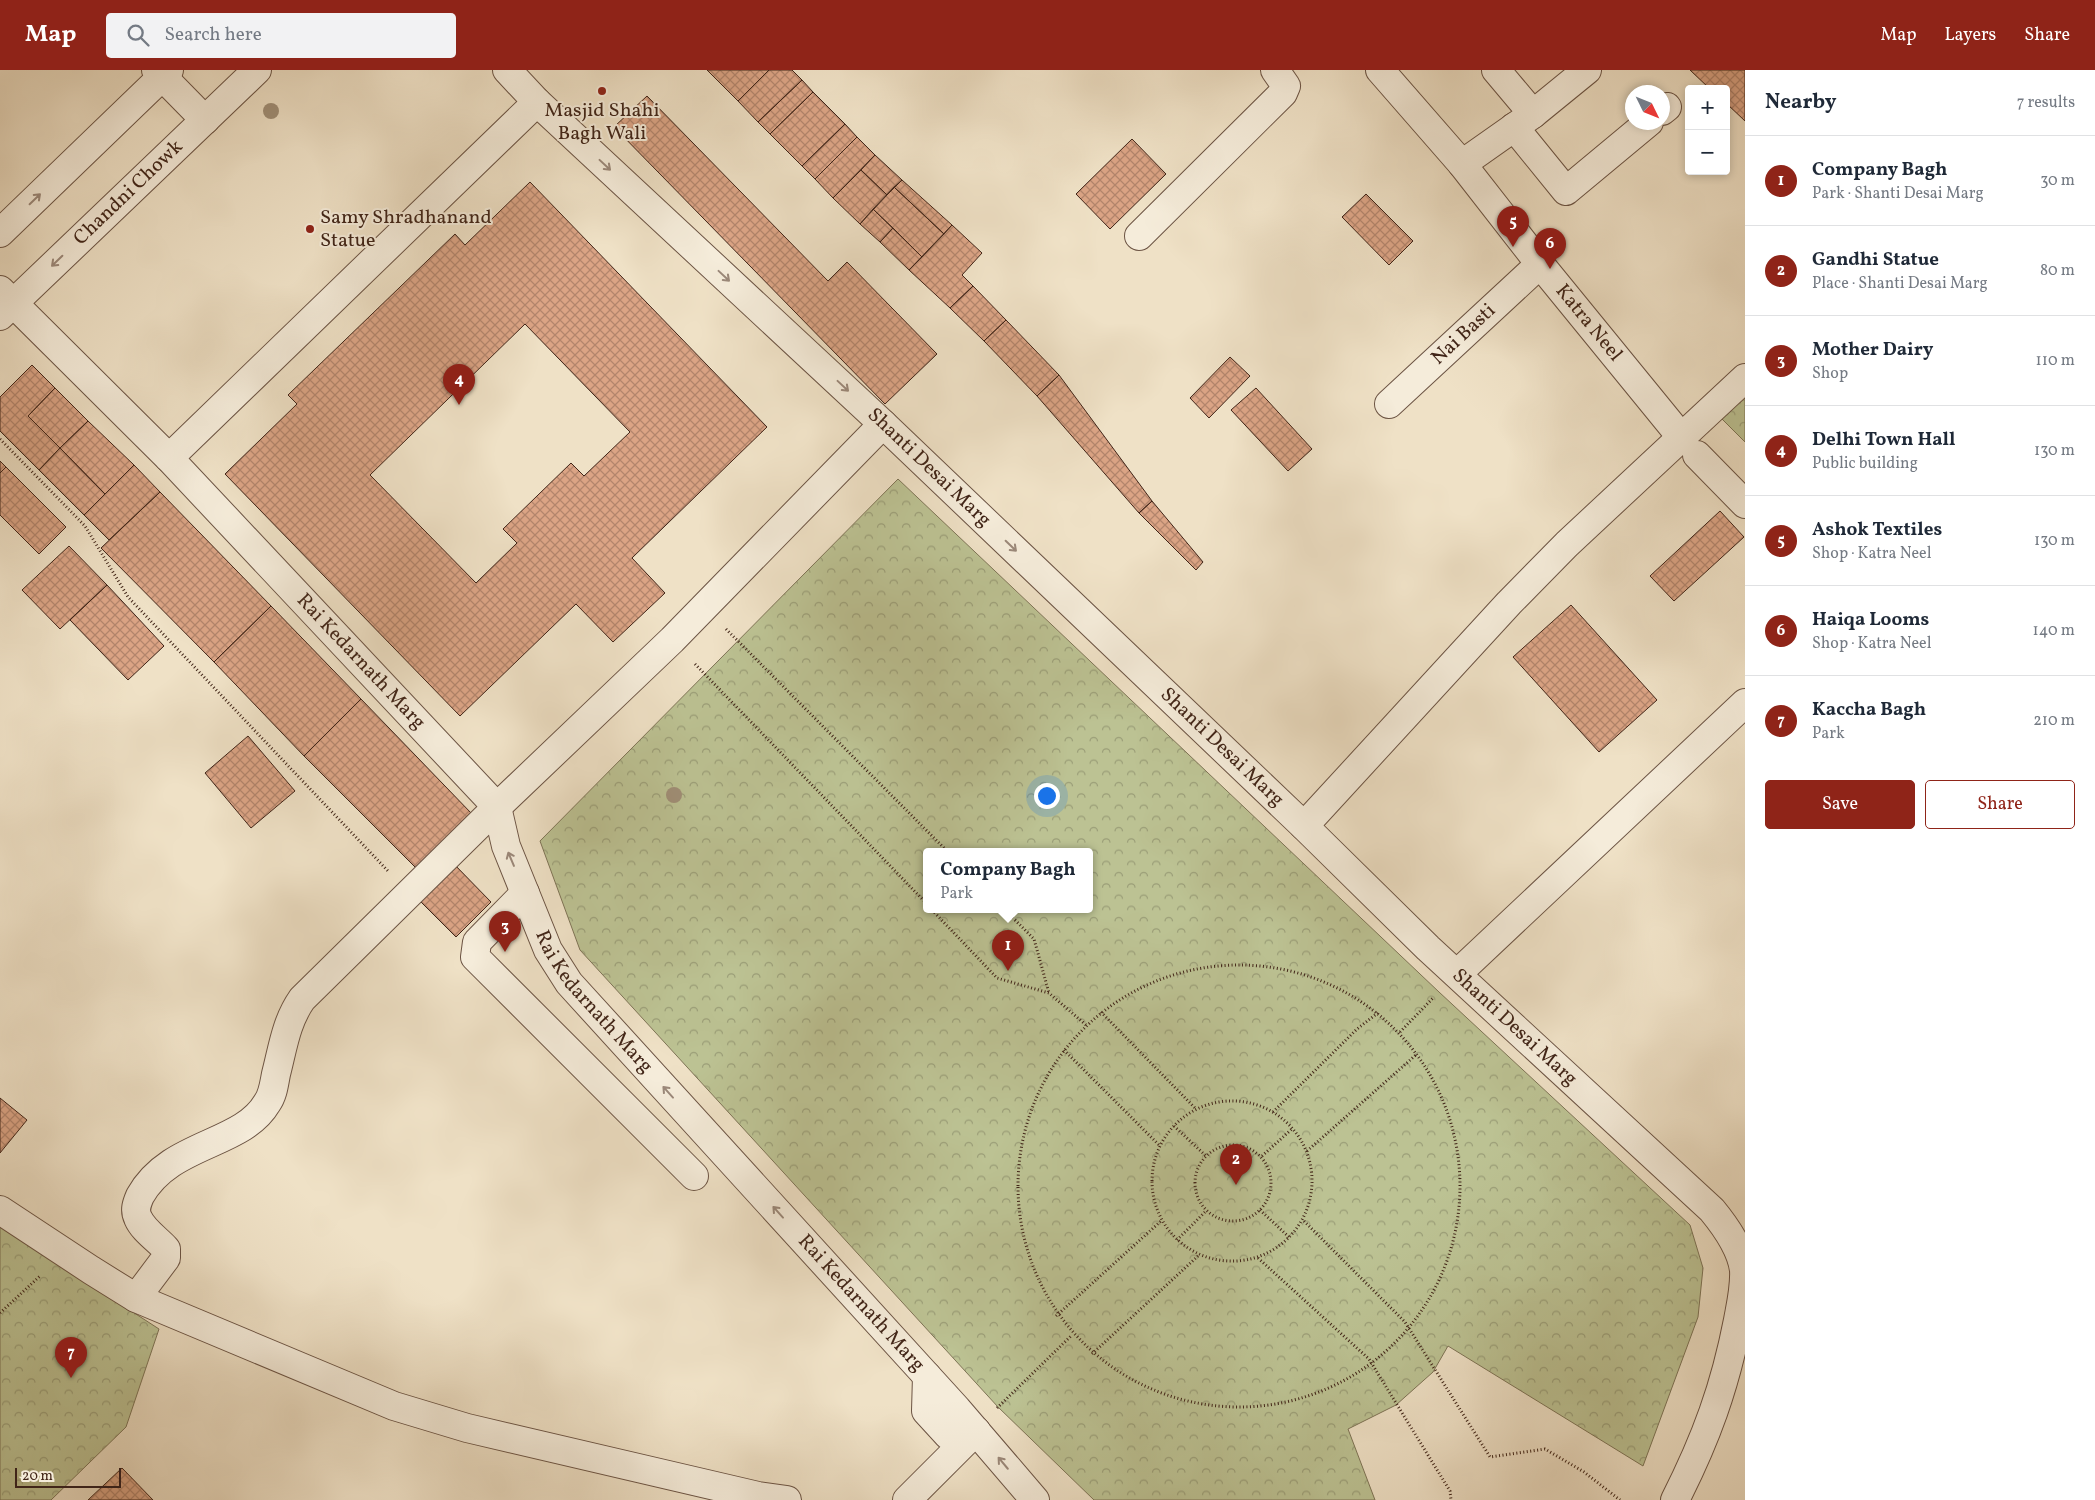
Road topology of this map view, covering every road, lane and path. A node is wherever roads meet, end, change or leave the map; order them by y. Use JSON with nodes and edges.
{"nodes":[{"id":1,"x":257,"y":70,"type":"edge"},
{"id":2,"x":507,"y":70,"type":"edge"},
{"id":3,"x":1274,"y":70,"type":"edge"},
{"id":4,"x":1380,"y":70,"type":"edge"},
{"id":5,"x":1496,"y":70,"type":"edge"},
{"id":6,"x":1587,"y":70,"type":"edge"},
{"id":7,"x":162,"y":72,"type":"edge"},
{"id":8,"x":537,"y":102,"type":"junction"},
{"id":9,"x":205,"y":120,"type":"junction"},
{"id":10,"x":1523,"y":121,"type":"junction"},
{"id":11,"x":1640,"y":130,"type":"edge"},
{"id":12,"x":1462,"y":164,"type":"junction"},
{"id":13,"x":0,"y":233,"type":"edge"},
{"id":14,"x":1139,"y":236,"type":"dead end"},
{"id":15,"x":1540,"y":264,"type":"junction"},
{"id":16,"x":4,"y":303,"type":"edge"},
{"id":17,"x":1745,"y":378,"type":"edge"},
{"id":18,"x":1389,"y":404,"type":"dead end"},
{"id":19,"x":883,"y":424,"type":"junction"},
{"id":20,"x":0,"y":439,"type":"edge"},
{"id":21,"x":1690,"y":447,"type":"junction"},
{"id":22,"x":169,"y":458,"type":"junction"},
{"id":23,"x":1745,"y":504,"type":"edge"},
{"id":24,"x":705,"y":608,"type":"junction"},
{"id":25,"x":672,"y":640,"type":"junction"},
{"id":26,"x":1745,"y":703,"type":"edge"},
{"id":27,"x":496,"y":807,"type":"junction"},
{"id":28,"x":1304,"y":826,"type":"junction"},
{"id":29,"x":944,"y":848,"type":"edge"},
{"id":30,"x":410,"y":893,"type":"junction"},
{"id":31,"x":526,"y":894,"type":"junction"},
{"id":32,"x":923,"y":900,"type":"edge"},
{"id":33,"x":935,"y":913,"type":"edge"},
{"id":34,"x":1008,"y":913,"type":"edge"},
{"id":35,"x":1457,"y":974,"type":"junction"},
{"id":36,"x":1049,"y":993,"type":"junction"},
{"id":37,"x":1101,"y":1012,"type":"junction"},
{"id":38,"x":1379,"y":1012,"type":"junction"},
{"id":39,"x":1086,"y":1025,"type":"junction"},
{"id":40,"x":1400,"y":1032,"type":"junction"},
{"id":41,"x":1064,"y":1050,"type":"junction"},
{"id":42,"x":1417,"y":1054,"type":"junction"},
{"id":43,"x":1196,"y":1109,"type":"junction"},
{"id":44,"x":1273,"y":1112,"type":"junction"},
{"id":45,"x":1174,"y":1126,"type":"junction"},
{"id":46,"x":1294,"y":1128,"type":"junction"},
{"id":47,"x":1029,"y":1138,"type":"dead end"},
{"id":48,"x":1160,"y":1146,"type":"junction"},
{"id":49,"x":1028,"y":1147,"type":"dead end"},
{"id":50,"x":1307,"y":1151,"type":"junction"},
{"id":51,"x":1206,"y":1156,"type":"junction"},
{"id":52,"x":1262,"y":1156,"type":"junction"},
{"id":53,"x":694,"y":1176,"type":"dead end"},
{"id":54,"x":0,"y":1210,"type":"edge"},
{"id":55,"x":1260,"y":1210,"type":"junction"},
{"id":56,"x":1206,"y":1211,"type":"junction"},
{"id":57,"x":1161,"y":1220,"type":"junction"},
{"id":58,"x":1304,"y":1221,"type":"junction"},
{"id":59,"x":1290,"y":1238,"type":"junction"},
{"id":60,"x":1177,"y":1240,"type":"junction"},
{"id":61,"x":65,"y":1253,"type":"junction"},
{"id":62,"x":1199,"y":1255,"type":"junction"},
{"id":63,"x":1258,"y":1258,"type":"junction"},
{"id":64,"x":136,"y":1298,"type":"junction"},
{"id":65,"x":1421,"y":1301,"type":"dead end"},
{"id":66,"x":0,"y":1313,"type":"edge"},
{"id":67,"x":1410,"y":1315,"type":"dead end"},
{"id":68,"x":1056,"y":1316,"type":"junction"},
{"id":69,"x":1405,"y":1322,"type":"junction"},
{"id":70,"x":1399,"y":1328,"type":"dead end"},
{"id":71,"x":1072,"y":1335,"type":"junction"},
{"id":72,"x":1375,"y":1353,"type":"dead end"},
{"id":73,"x":1092,"y":1354,"type":"junction"},
{"id":74,"x":1369,"y":1359,"type":"junction"},
{"id":75,"x":1312,"y":1399,"type":"dead end"},
{"id":76,"x":1295,"y":1405,"type":"dead end"},
{"id":77,"x":976,"y":1431,"type":"junction"},
{"id":78,"x":787,"y":1500,"type":"edge"},
{"id":79,"x":907,"y":1500,"type":"edge"},
{"id":80,"x":1035,"y":1500,"type":"edge"},
{"id":81,"x":1451,"y":1500,"type":"edge"},
{"id":82,"x":1620,"y":1500,"type":"edge"},
{"id":83,"x":1675,"y":1500,"type":"edge"}],
"edges":[{"from":1,"to":9,"type":"street","name":"Chandni Chowk"},
{"from":2,"to":8,"type":"street","name":"Shanti Desai Marg"},
{"from":3,"to":14,"type":"street"},
{"from":4,"to":12,"type":"street","name":"Katra Neel"},
{"from":5,"to":10,"type":"street"},
{"from":6,"to":10,"type":"street"},
{"from":7,"to":9,"type":"street"},
{"from":13,"to":7,"type":"street","one_way":true},
{"from":8,"to":19,"type":"street","name":"Shanti Desai Marg","one_way":true},
{"from":8,"to":22,"type":"street"},
{"from":9,"to":16,"type":"street","name":"Chandni Chowk","one_way":true},
{"from":10,"to":11,"type":"street"},
{"from":10,"to":12,"type":"street"},
{"from":12,"to":15,"type":"street","name":"Katra Neel"},
{"from":15,"to":18,"type":"street","name":"Nai Basti"},
{"from":15,"to":21,"type":"street","name":"Katra Neel"},
{"from":16,"to":22,"type":"street","name":"Rai Kedarnath Marg"},
{"from":17,"to":21,"type":"street"},
{"from":19,"to":24,"type":"street"},
{"from":19,"to":28,"type":"street","name":"Shanti Desai Marg","one_way":true},
{"from":20,"to":30,"type":"path"},
{"from":21,"to":23,"type":"street","name":"Katra Neel"},
{"from":21,"to":28,"type":"street"},
{"from":22,"to":27,"type":"street","name":"Rai Kedarnath Marg"},
{"from":24,"to":25,"type":"street"},
{"from":24,"to":29,"type":"path"},
{"from":25,"to":27,"type":"street"},
{"from":25,"to":32,"type":"path"},
{"from":26,"to":35,"type":"street"},
{"from":27,"to":30,"type":"street"},
{"from":31,"to":27,"type":"street","name":"Rai Kedarnath Marg","one_way":true},
{"from":28,"to":35,"type":"street","name":"Shanti Desai Marg"},
{"from":30,"to":64,"type":"street"},
{"from":31,"to":53,"type":"street"},
{"from":77,"to":31,"type":"street","name":"Rai Kedarnath Marg","one_way":true},
{"from":33,"to":36,"type":"path"},
{"from":34,"to":36,"type":"path"},
{"from":35,"to":40,"type":"path"},
{"from":35,"to":83,"type":"street","name":"Shanti Desai Marg"},
{"from":36,"to":39,"type":"path"},
{"from":37,"to":38,"type":"path"},
{"from":37,"to":39,"type":"path"},
{"from":37,"to":43,"type":"path"},
{"from":38,"to":40,"type":"path"},
{"from":38,"to":44,"type":"path"},
{"from":39,"to":41,"type":"path"},
{"from":40,"to":42,"type":"path"},
{"from":41,"to":47,"type":"path"},
{"from":41,"to":48,"type":"path"},
{"from":42,"to":50,"type":"path"},
{"from":42,"to":65,"type":"path"},
{"from":43,"to":44,"type":"path"},
{"from":43,"to":45,"type":"path"},
{"from":44,"to":46,"type":"path"},
{"from":45,"to":48,"type":"path"},
{"from":45,"to":51,"type":"path"},
{"from":46,"to":50,"type":"path"},
{"from":46,"to":52,"type":"path"},
{"from":48,"to":57,"type":"path"},
{"from":49,"to":68,"type":"path"},
{"from":50,"to":58,"type":"path"},
{"from":51,"to":52,"type":"path"},
{"from":51,"to":56,"type":"path"},
{"from":52,"to":55,"type":"path"},
{"from":54,"to":61,"type":"street"},
{"from":55,"to":56,"type":"path"},
{"from":55,"to":59,"type":"path"},
{"from":56,"to":60,"type":"path"},
{"from":57,"to":60,"type":"path"},
{"from":57,"to":68,"type":"path"},
{"from":58,"to":59,"type":"path"},
{"from":58,"to":69,"type":"path"},
{"from":59,"to":63,"type":"path"},
{"from":60,"to":62,"type":"path"},
{"from":61,"to":64,"type":"street"},
{"from":61,"to":66,"type":"path"},
{"from":62,"to":63,"type":"path"},
{"from":62,"to":73,"type":"path"},
{"from":63,"to":74,"type":"path"},
{"from":64,"to":78,"type":"street"},
{"from":67,"to":69,"type":"path"},
{"from":68,"to":71,"type":"path"},
{"from":69,"to":70,"type":"path"},
{"from":69,"to":82,"type":"path"},
{"from":71,"to":73,"type":"path"},
{"from":71,"to":77,"type":"path"},
{"from":72,"to":74,"type":"path"},
{"from":73,"to":76,"type":"path"},
{"from":74,"to":75,"type":"path"},
{"from":74,"to":81,"type":"path"},
{"from":77,"to":79,"type":"street"},
{"from":80,"to":77,"type":"street","name":"Rai Kedarnath Marg","one_way":true}]}
